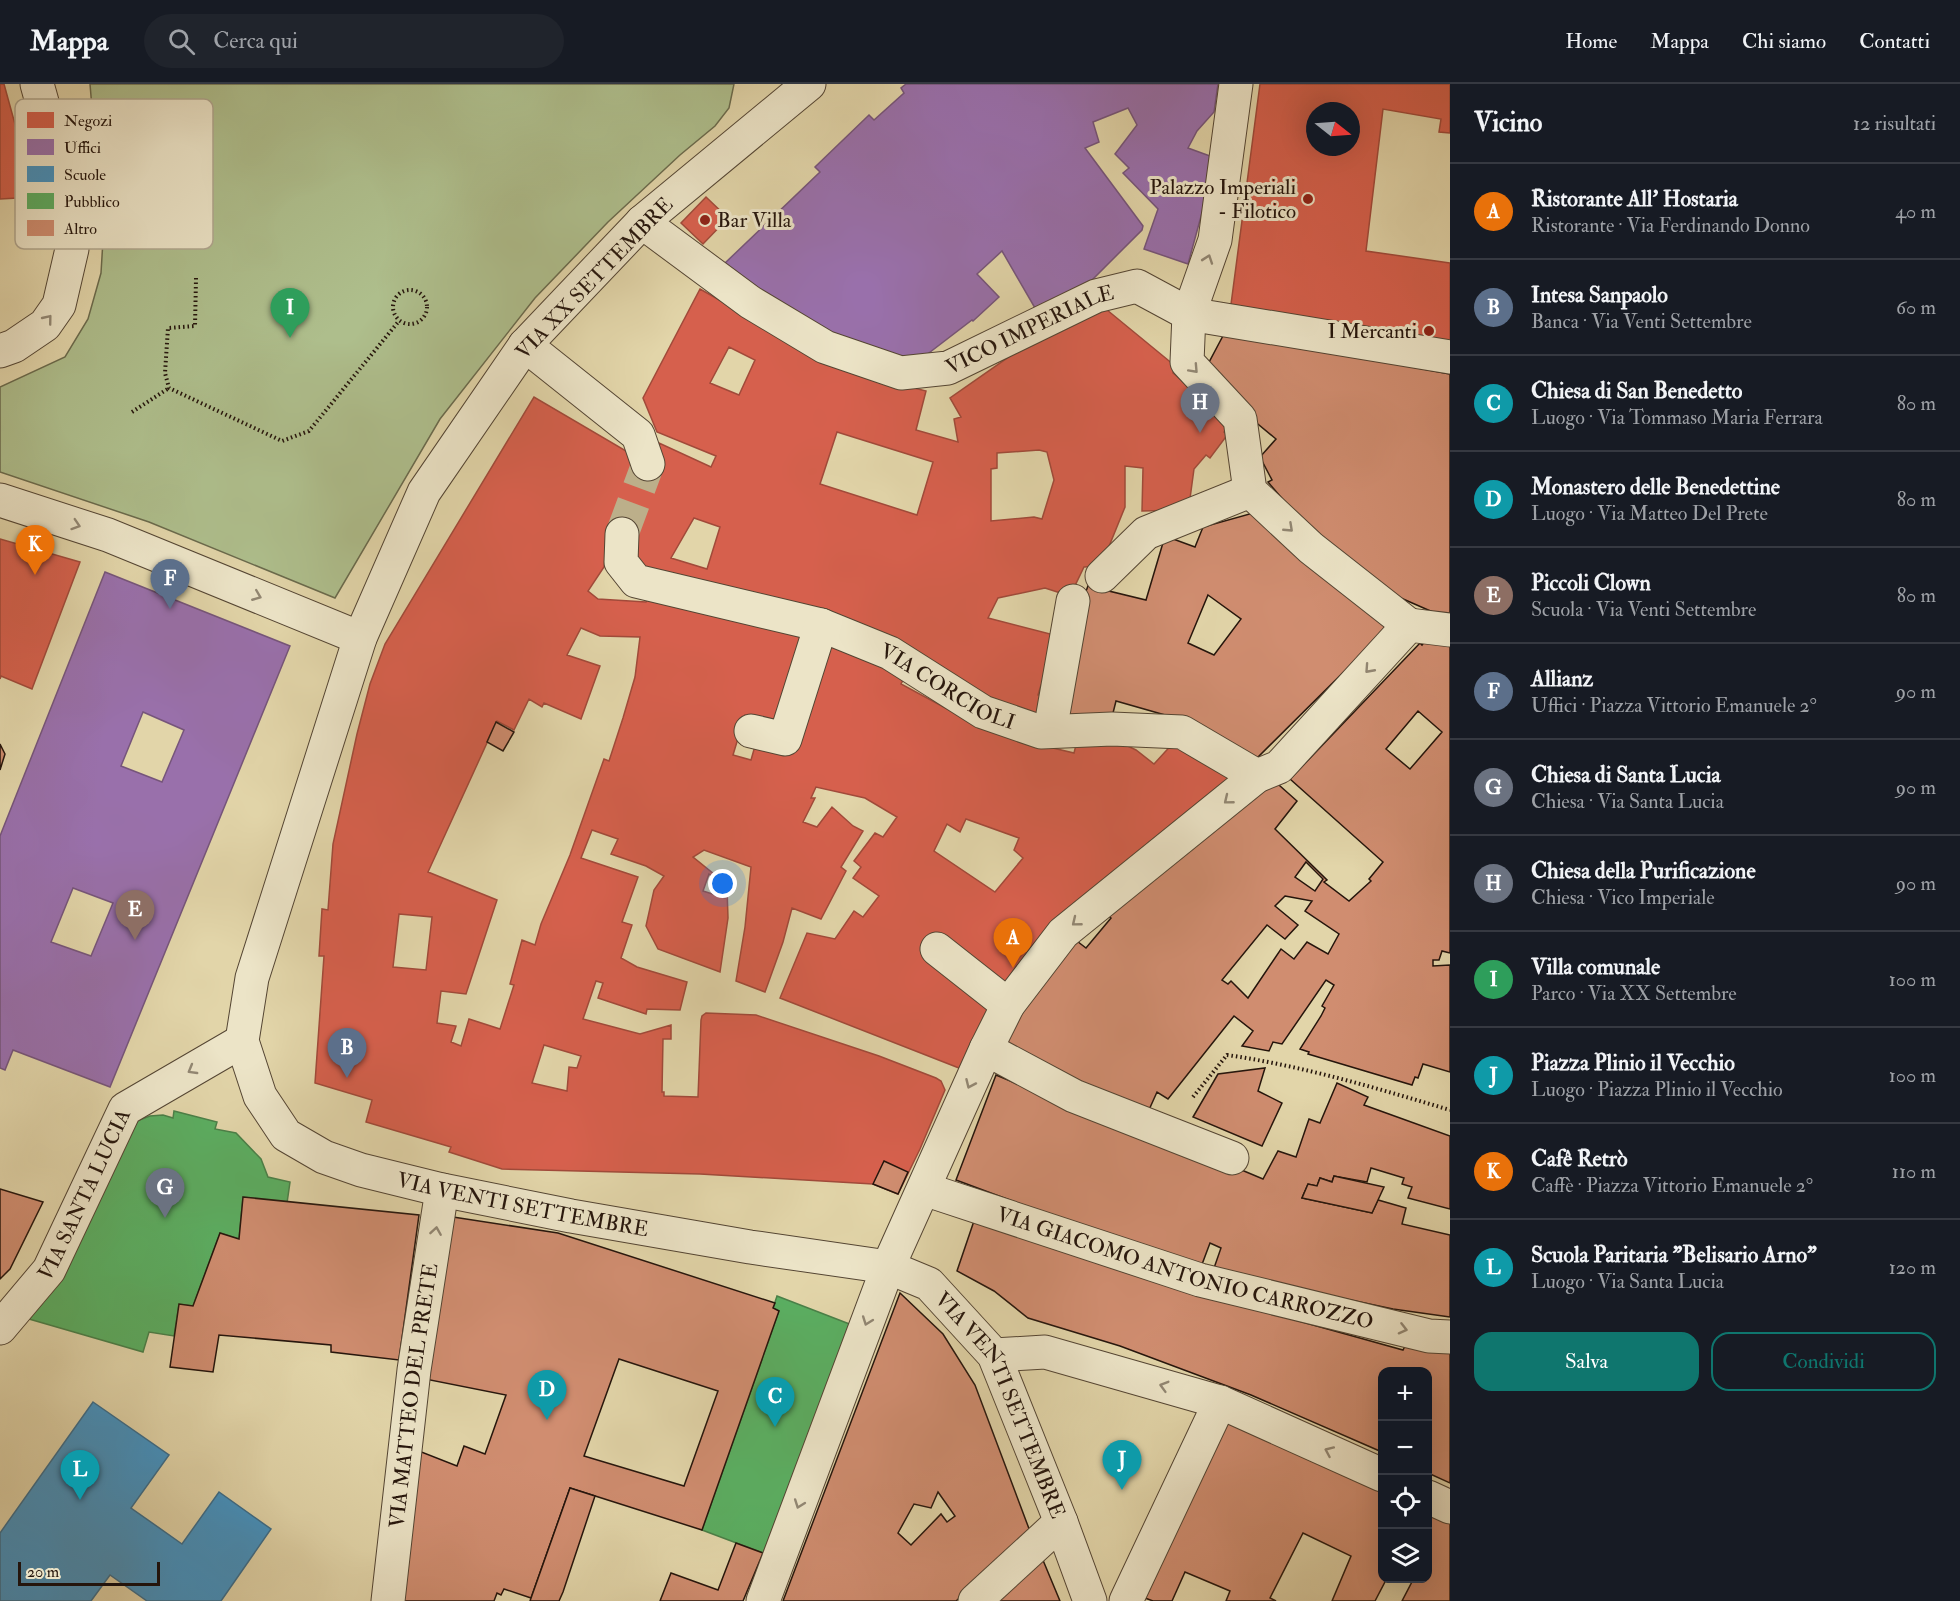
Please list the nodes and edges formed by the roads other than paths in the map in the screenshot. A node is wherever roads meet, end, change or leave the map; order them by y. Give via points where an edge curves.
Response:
1 (38, 84) edge
2 (776, 84) edge
3 (809, 84) edge
4 (1236, 84) edge
5 (42, 99) edge
6 (769, 116) junction
7 (642, 222) junction
8 (72, 249) edge
9 (1189, 314) junction
10 (525, 345) junction
11 (0, 351) edge
12 (1450, 357) edge
13 (648, 464) tunnel mouth
14 (1250, 491) junction
15 (0, 500) edge
16 (622, 534) tunnel mouth
17 (1102, 576) dead end
18 (1073, 601) dead end
19 (821, 625) junction
20 (1408, 626) junction
21 (1450, 630) edge
22 (360, 638) junction
23 (750, 731) dead end
24 (1050, 731) junction
25 (1257, 776) junction
26 (936, 950) dead end
27 (1008, 1005) junction
28 (242, 1041) junction
29 (986, 1049) junction
30 (1232, 1158) dead end
31 (924, 1189) junction
32 (442, 1190) junction
33 (888, 1267) junction
34 (0, 1328) edge
35 (1450, 1337) edge
36 (994, 1355) junction
37 (1220, 1402) junction
38 (1378, 1473) edge
39 (1432, 1499) edge
40 (1450, 1508) edge
41 (1061, 1522) junction
42 (388, 1601) edge
43 (763, 1601) edge
44 (975, 1601) edge
45 (1090, 1601) edge
46 (1126, 1601) edge

5 -> 1 street
2 - 6 street
3 - 6 street, VIA XX SETTEMBRE
9 -> 4 street via 1215,240
6 - 7 street, VIA XX SETTEMBRE
7 - 9 street, VICO IMPERIALE via 750,302 825,347 902,373 948,368 1096,296 1137,286
7 - 10 street, VIA XX SETTEMBRE
11 -> 8 street via 45,325 59,305
9 - 12 street, VICO IMPERIALE
9 -> 14 street via 1187,362 1240,419
10 - 13 street via 638,435
10 - 22 street, VIA XX SETTEMBRE via 424,492
14 - 17 street via 1146,532
14 -> 20 street via 1311,548
15 -> 22 street via 108,535
16 - 19 street, VIA CORCIOLI via 621,562 636,581
18 - 24 street
19 - 23 street via 785,739
19 - 24 street, VIA CORCIOLI via 890,653 983,712 1041,732
20 - 21 street
20 -> 25 street via 1279,767
22 - 28 street, VIA VENTI SETTEMBRE via 252,978
24 - 25 street, VIA CORCIOLI via 1182,732
25 -> 27 street via 1063,933
26 - 27 street
27 - 29 street
28 - 32 street, VIA VENTI SETTEMBRE via 260,1096 286,1135 324,1157 352,1167
28 -> 34 street, VIA SANTA LUCIA via 125,1109 50,1270
29 - 30 street via 1074,1096
29 -> 31 street
31 - 33 street
31 -> 35 street, VIA GIACOMO ANTONIO CARROZZO via 1200,1280 1429,1336
32 - 33 street, VIA VENTI SETTEMBRE via 582,1218
42 -> 32 street, VIA MATTEO DEL PRETE via 414,1370
33 - 36 street, VIA VENTI SETTEMBRE via 929,1284
33 -> 43 street
37 -> 36 street via 1046,1352
36 - 41 street, VIA VENTI SETTEMBRE
38 -> 37 street
37 - 46 street
39 - 40 street
41 - 44 street
41 - 45 street, VIA VENTI SETTEMBRE

